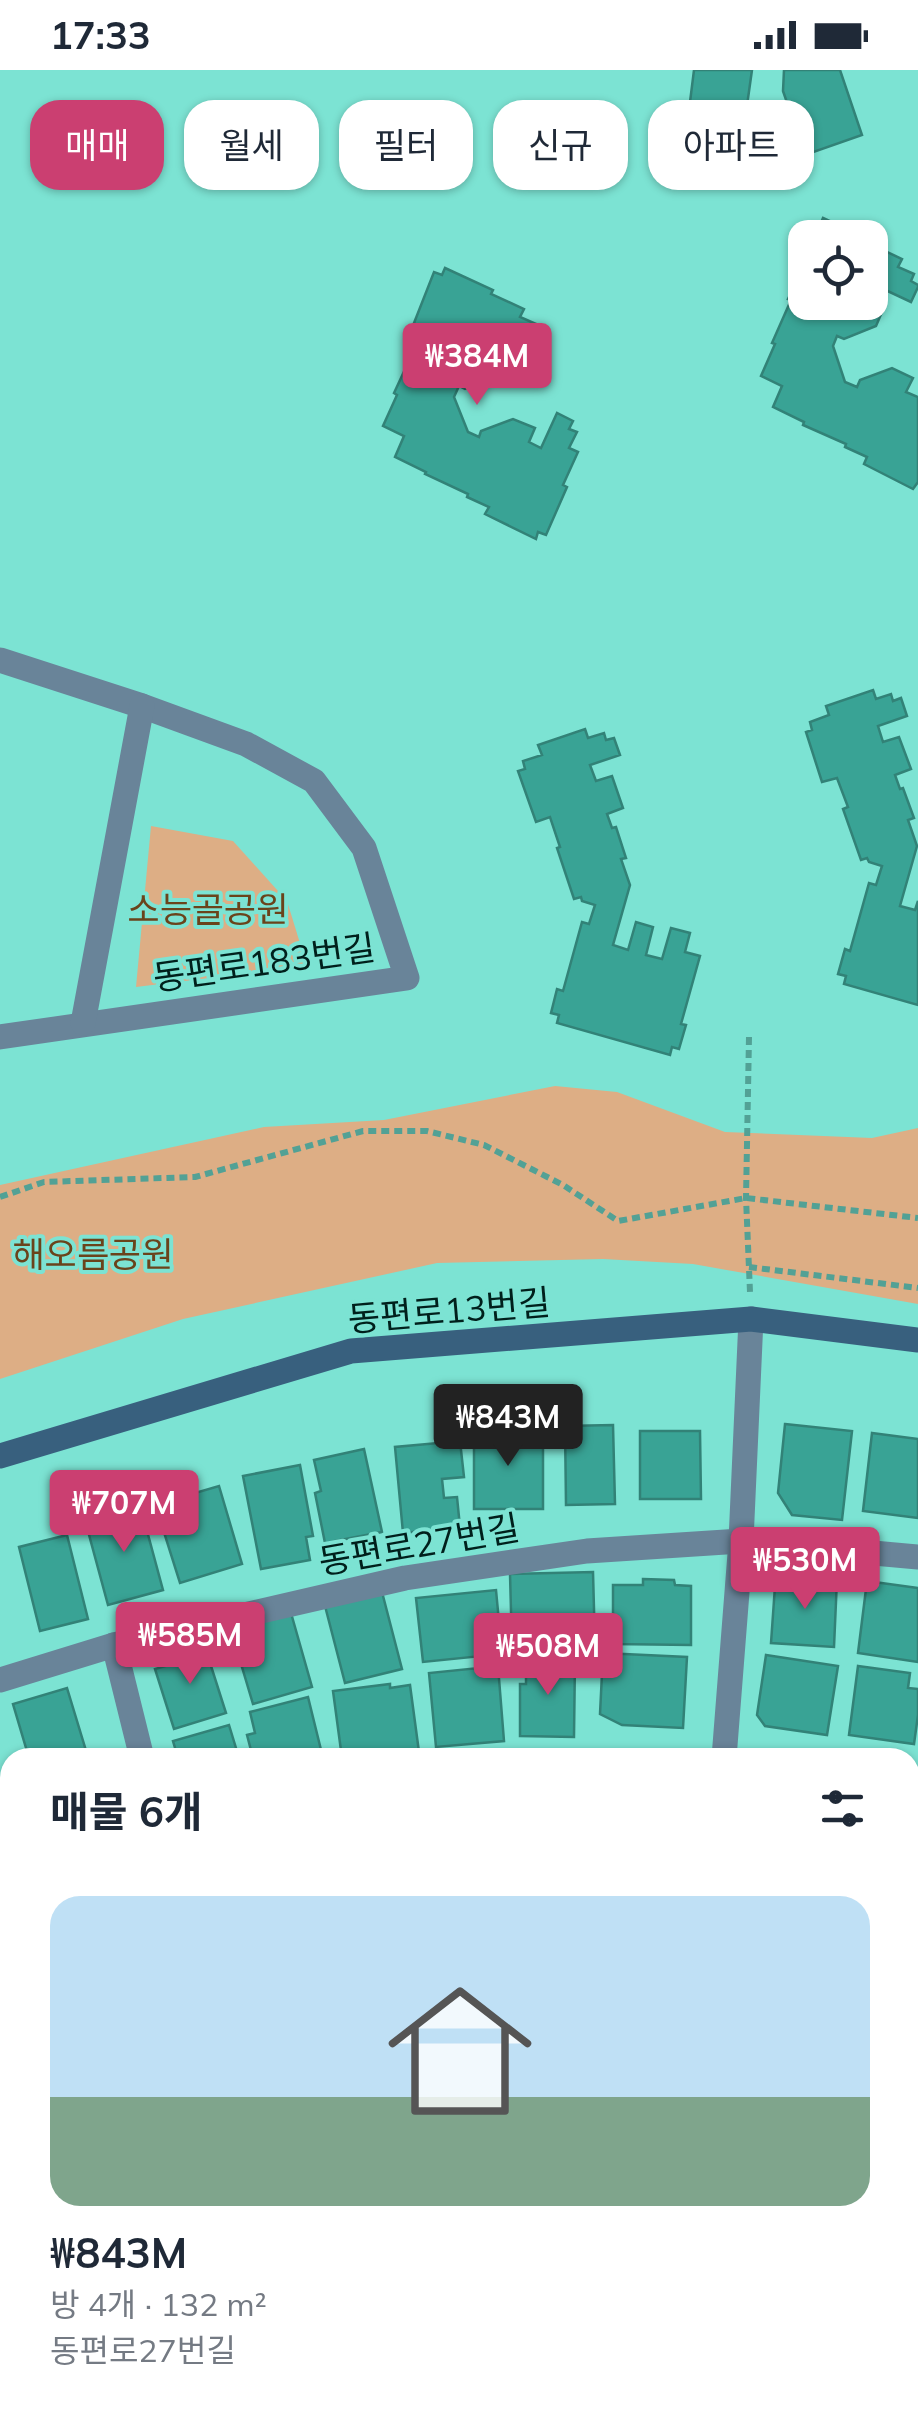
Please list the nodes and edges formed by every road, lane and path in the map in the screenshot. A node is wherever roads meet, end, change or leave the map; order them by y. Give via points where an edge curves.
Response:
1 (0, 660) edge
2 (142, 706) junction
3 (84, 1024) junction
4 (0, 1037) edge
5 (749, 1037) dead end
6 (0, 1197) edge
7 (746, 1198) junction
8 (918, 1218) edge
9 (918, 1288) edge
10 (750, 1319) junction
11 (918, 1340) edge
12 (0, 1456) edge
13 (742, 1541) junction
14 (918, 1557) edge
15 (114, 1645) junction
16 (0, 1680) edge
17 (140, 1748) edge
18 (725, 1748) edge

1 - 2 street, 동편로183번길
2 - 3 street
2 - 3 street, 동편로183번길 via 246,744 314,781 364,848 407,978
3 - 4 street, 동편로183번길
5 - 7 path
6 - 7 path via 44,1182 194,1176 363,1131 411,1131 484,1145 618,1221
7 - 8 path
7 - 9 path via 748,1267
10 - 11 street, 동편로13번길
10 - 12 street, 동편로13번길 via 351,1351
10 - 13 street
13 - 14 street, 동편로27번길
13 - 15 street, 동편로27번길 via 588,1552 405,1578
13 - 18 street
15 - 16 street, 동편로27번길
15 - 17 street

